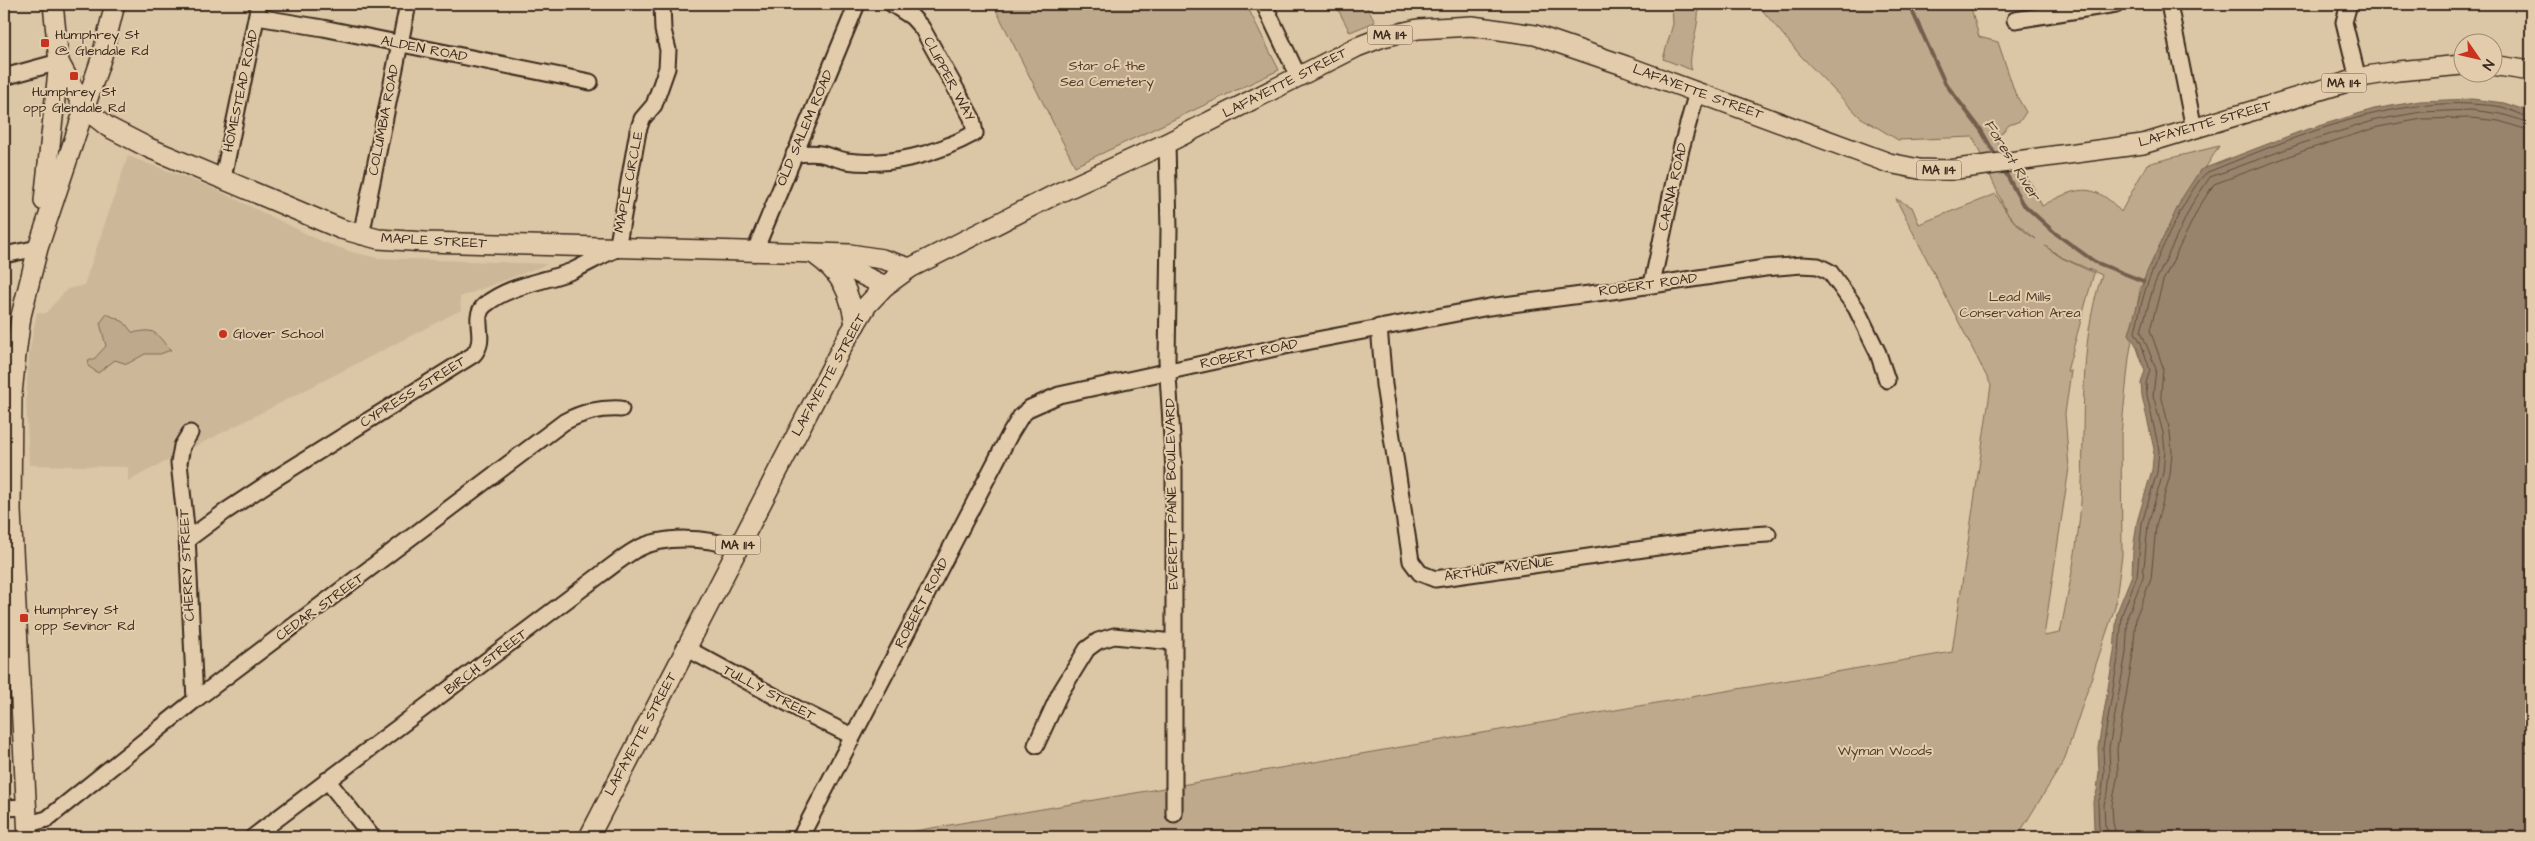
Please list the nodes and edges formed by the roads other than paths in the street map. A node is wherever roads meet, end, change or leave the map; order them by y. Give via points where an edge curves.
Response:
1 (53, 4) edge
2 (115, 4) edge
3 (408, 4) edge
4 (662, 4) edge
5 (857, 4) edge
6 (892, 4) edge
7 (1264, 4) edge
8 (2116, 4) edge
9 (2169, 4) edge
10 (2349, 4) edge
11 (2090, 6) edge
12 (258, 10) edge
13 (2015, 20) dead end
14 (398, 44) junction
15 (59, 62) junction
16 (2452, 66) edge
17 (2502, 67) edge
18 (2531, 71) edge
19 (1298, 76) junction
20 (4, 77) edge
21 (2358, 78) junction
22 (590, 82) dead end
23 (1697, 92) junction
24 (84, 108) junction
25 (2194, 129) junction
26 (1167, 143) junction
27 (794, 154) junction
28 (223, 178) junction
29 (361, 236) junction
30 (38, 248) junction
31 (617, 248) junction
32 (754, 253) junction
33 (814, 254) junction
34 (4, 255) edge
35 (910, 268) junction
36 (1652, 284) junction
37 (885, 286) junction
38 (855, 325) junction
39 (1379, 327) junction
40 (1168, 371) junction
41 (1887, 380) dead end
42 (621, 409) dead end
43 (190, 433) dead end
44 (7, 511) edge
45 (1768, 534) dead end
46 (187, 540) junction
47 (737, 547) junction
48 (1173, 642) junction
49 (686, 648) junction
50 (10, 654) edge
51 (195, 700) junction
52 (852, 736) junction
53 (1036, 744) dead end
54 (327, 780) junction
55 (4, 808) edge
56 (1174, 814) dead end
57 (27, 822) edge
58 (801, 836) edge
59 (254, 837) edge
60 (372, 837) edge
61 (589, 837) edge

1 - 15 main road
2 - 24 main road
3 - 14 street, COLUMBIA ROAD
4 - 31 street, MAPLE CIRCLE via 667,68 654,105 642,119 638,131
5 - 27 street, OLD SALEM ROAD
6 - 27 street, CLIPPER WAY via 922,28 972,118 975,133 950,147 899,159 847,161 818,153
7 - 19 street
8 - 11 street
9 - 25 street
10 - 21 street via 2344,22
11 - 13 street
12 - 14 street, ALDEN ROAD
12 - 28 street, HOMESTEAD ROAD
14 - 22 street, ALDEN ROAD
14 - 29 street, COLUMBIA ROAD
15 - 20 street
15 - 24 main road
15 - 30 main road
16 - 21 main road, LAFAYETTE STREET / MA 114
17 - 18 main road
19 - 23 main road, LAFAYETTE STREET / MA 114 via 1383,37 1418,29 1472,26 1535,35
19 - 26 main road, LAFAYETTE STREET / MA 114
21 - 25 main road, LAFAYETTE STREET / MA 114
23 - 25 main road, LAFAYETTE STREET / MA 114 via 1889,163 1919,169 1978,168 2143,144
23 - 36 street, CARNA ROAD via 1681,148
24 - 28 main road, MAPLE STREET via 108,127
24 - 30 main road
26 - 35 main road, LAFAYETTE STREET / MA 114 via 1054,195
26 - 40 street, EVERETT PAINE BOULEVARD
27 - 32 street, OLD SALEM ROAD
28 - 29 main road, MAPLE STREET
29 - 31 main road, MAPLE STREET via 378,240
30 - 34 street
30 - 44 main road via 21,316 16,355
31 - 32 main road, MAPLE STREET
31 - 46 street, CYPRESS STREET via 573,270 518,287 484,305 480,312 482,341 473,355 226,511
32 - 33 main road, MAPLE STREET
33 - 35 main road, MAPLE STREET via 850,254
33 - 37 main road, MAPLE STREET
33 - 38 main road via 841,279
35 - 37 main road, LAFAYETTE STREET / MA 114
36 - 39 street, ROBERT ROAD via 1489,306
36 - 41 street, ROBERT ROAD via 1765,268 1818,266 1830,272 1856,308
37 - 38 main road, LAFAYETTE STREET / MA 114
38 - 47 main road, LAFAYETTE STREET / MA 114
39 - 40 street, ROBERT ROAD
39 - 45 street, ARTHUR AVENUE via 1398,484 1411,561 1420,573 1435,579 1734,536
40 - 48 street, EVERETT PAINE BOULEVARD via 1174,470
40 - 52 street, ROBERT ROAD via 1059,395 1020,416
42 - 51 street, CEDAR STREET via 603,408 564,422
43 - 46 street, CHERRY STREET via 182,446 178,463
44 - 50 main road
46 - 51 street, CHERRY STREET
47 - 49 main road, LAFAYETTE STREET / MA 114
47 - 54 street, BIRCH STREET via 682,540 635,550
48 - 53 street via 1114,636 1098,641 1087,650 1060,693
48 - 56 street, EVERETT PAINE BOULEVARD
49 - 52 street, TULLY STREET
49 - 61 main road, LAFAYETTE STREET / MA 114
50 - 57 main road
51 - 57 street, CEDAR STREET via 47,819
52 - 58 street, ROBERT ROAD
54 - 59 street, BIRCH STREET
54 - 60 street
55 - 57 street, CEDAR STREET

